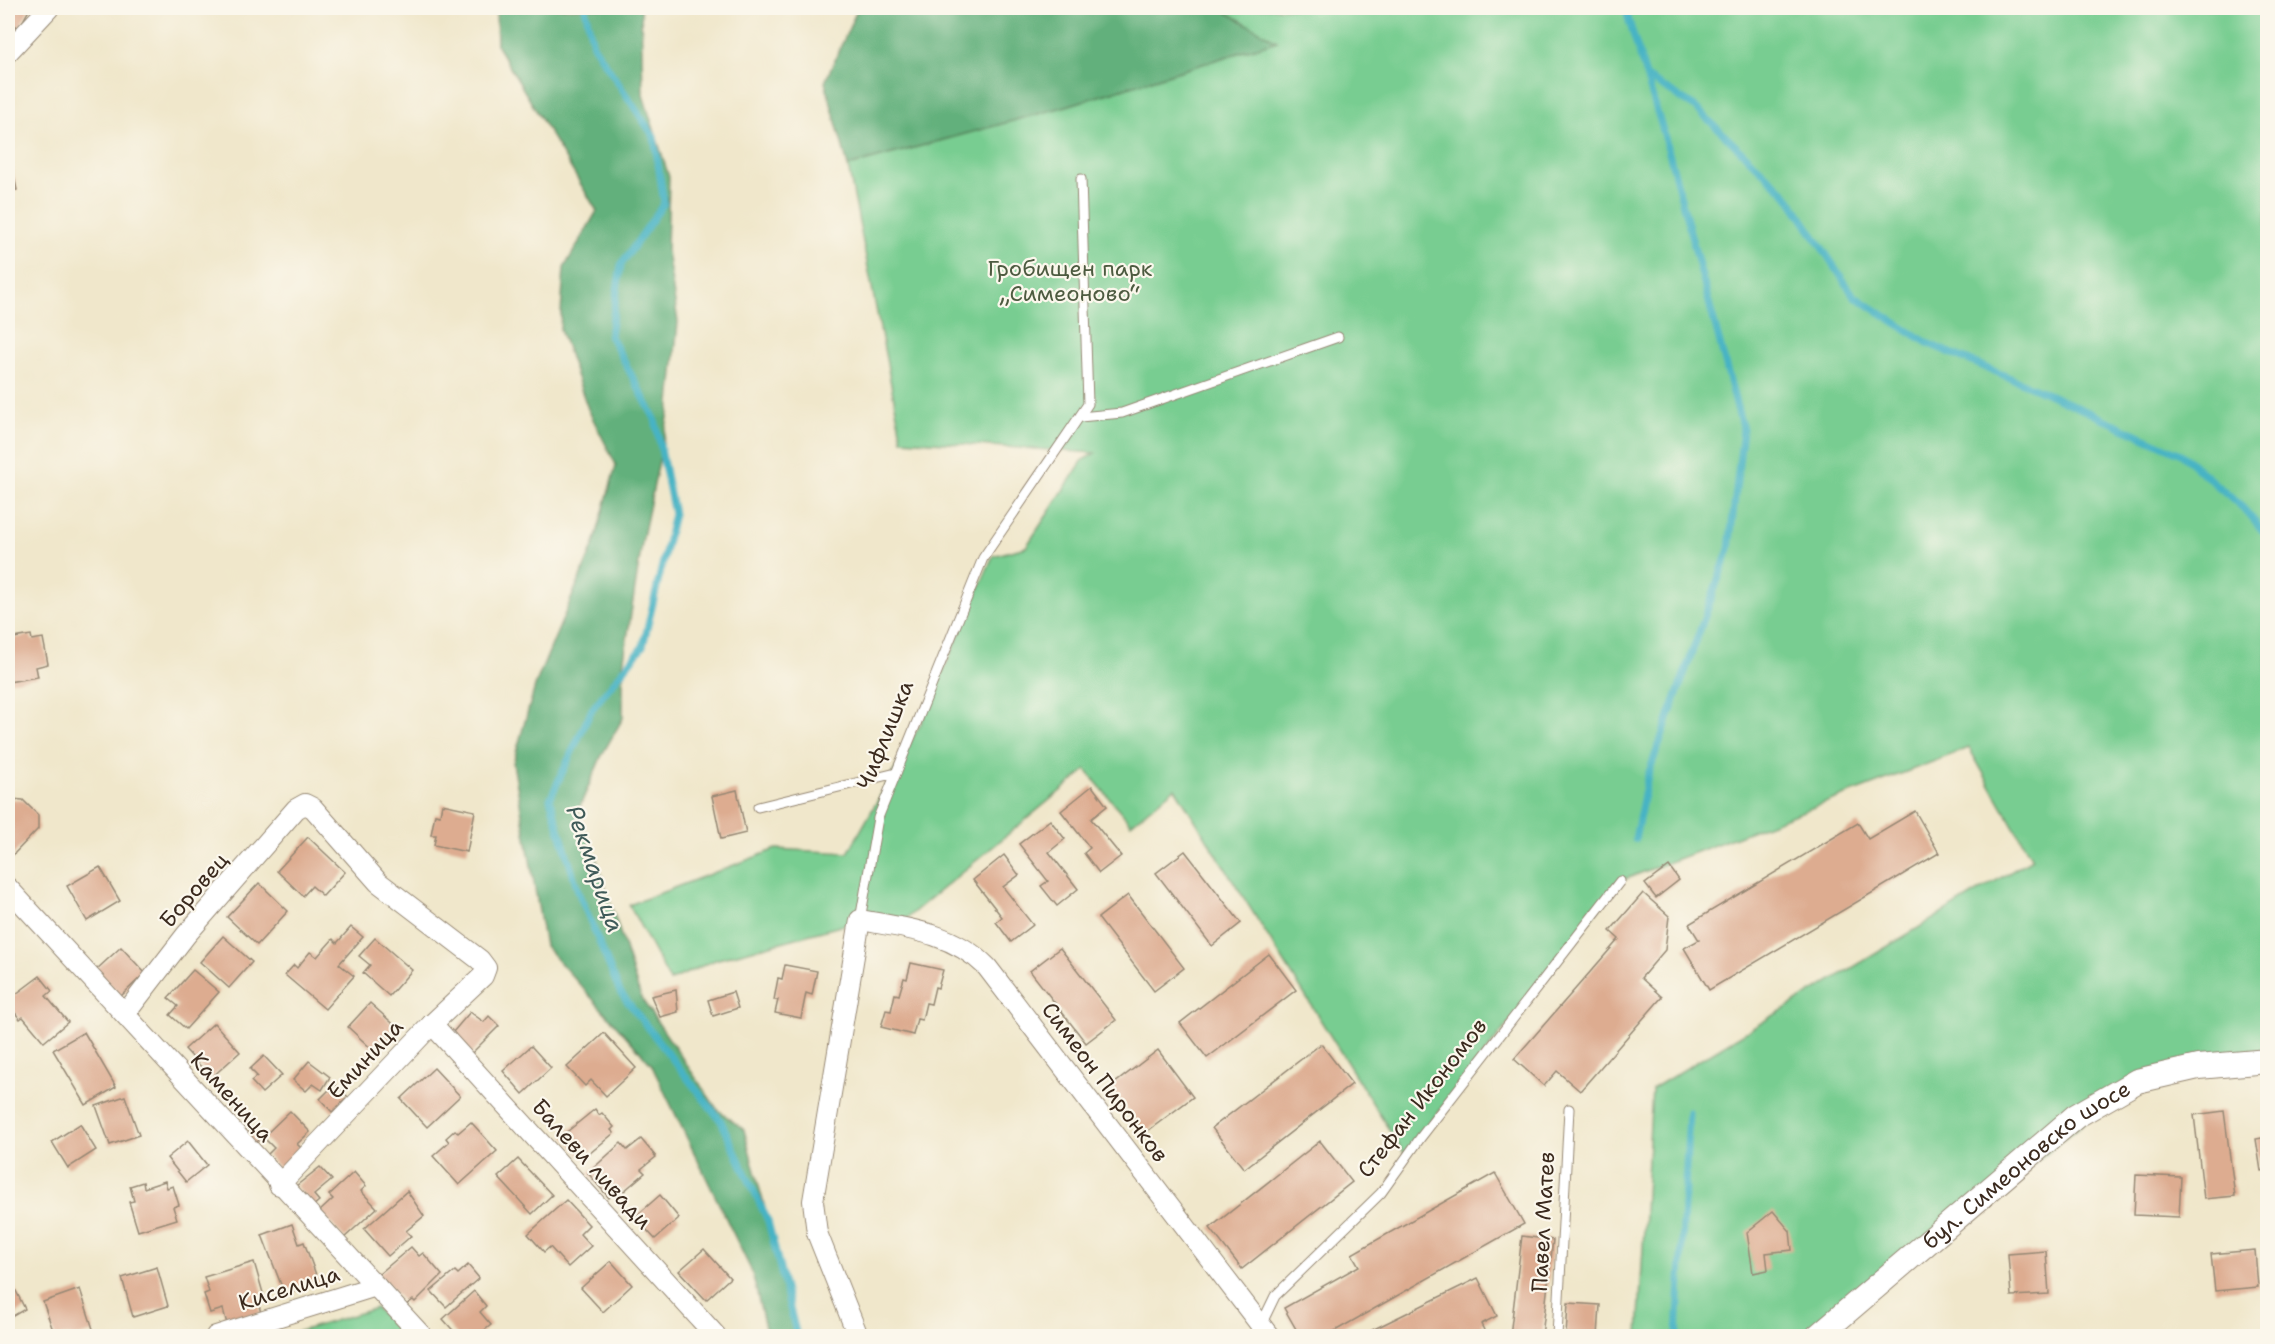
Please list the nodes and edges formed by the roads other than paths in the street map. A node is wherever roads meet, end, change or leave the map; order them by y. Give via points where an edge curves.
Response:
1 (49, 8) edge
2 (8, 52) edge
3 (1081, 179) dead end
4 (1338, 337) dead end
5 (1080, 417) junction
6 (896, 773) junction
7 (305, 804) joint
8 (758, 807) dead end
9 (1620, 881) dead end
10 (8, 888) edge
11 (860, 921) junction
12 (125, 1014) junction
13 (432, 1024) junction
14 (2268, 1061) edge
15 (1569, 1108) dead end
16 (279, 1185) junction
17 (376, 1286) junction
18 (1261, 1333) edge
19 (216, 1336) edge
20 (422, 1336) edge
21 (717, 1336) edge
22 (858, 1336) edge
23 (1557, 1336) edge
24 (1818, 1336) edge

1 - 2 street
3 - 5 lane, Чифлишка via 1088,404
4 - 5 lane via 1122,413
5 - 6 lane, Чифлишка via 983,558
6 - 8 lane
6 - 11 lane, Чифлишка via 878,818
7 - 12 street, Боровец via 186,935
7 - 13 street, Еминица via 313,808 378,882 486,968
9 - 18 lane, Стефан Икономов via 1381,1193 1275,1296
10 - 12 street, Каменица
11 - 18 street, Симеон Пиронков via 940,935 971,951 994,976
11 - 22 street, Чифлишка via 813,1201 817,1233
12 - 16 street, Каменица
13 - 16 street, Еминица
13 - 21 street, Балеви ливади
14 - 24 street, бул. Симеоновско шосе via 2198,1067 2137,1081 2076,1116
15 - 23 lane, Павел Матев
16 - 17 street, Каменица
17 - 19 street, Киселица
17 - 20 street, Каменица

